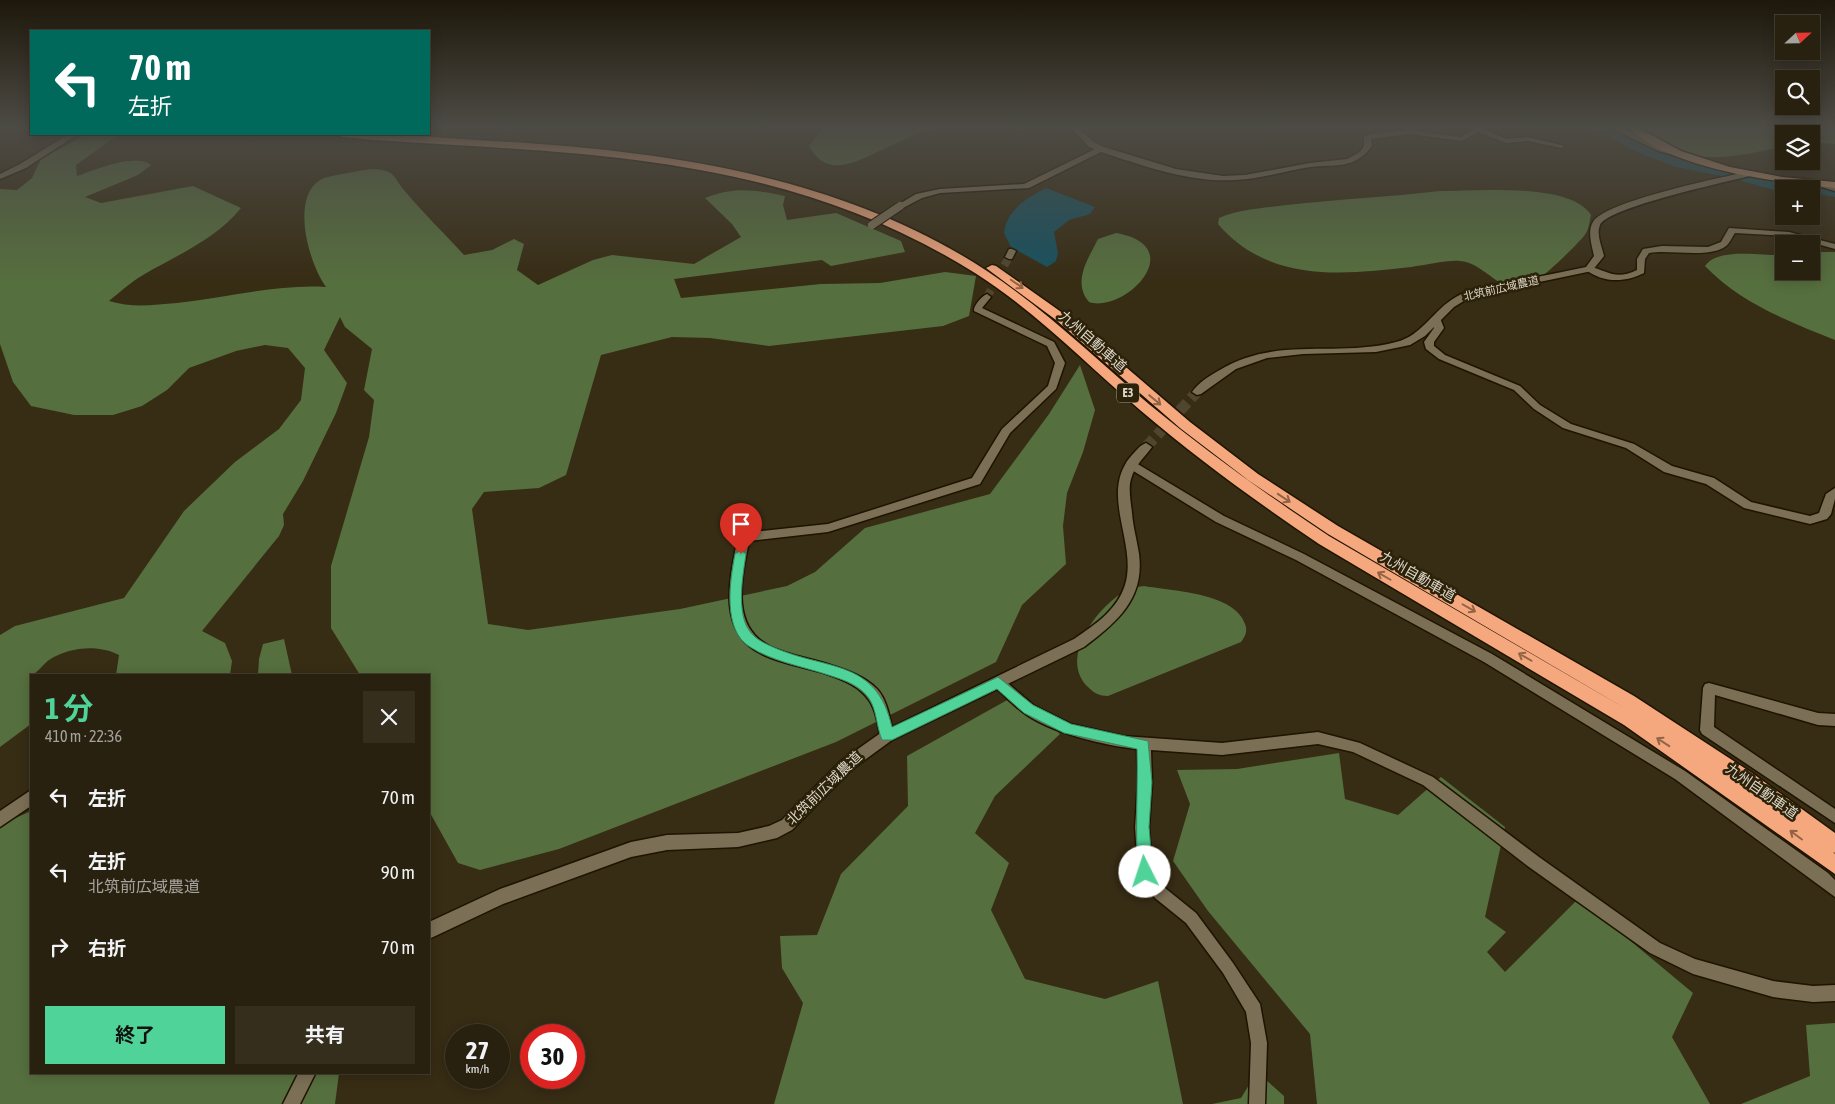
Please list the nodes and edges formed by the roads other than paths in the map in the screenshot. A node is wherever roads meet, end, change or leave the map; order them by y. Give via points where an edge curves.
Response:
1 (757, 179) edge
2 (780, 179) edge
3 (1041, 179) edge
4 (1730, 179) edge
5 (1781, 179) edge
6 (1822, 184) junction
7 (1835, 185) edge
8 (1835, 190) edge
9 (872, 225) dead end
10 (1835, 247) edge
11 (1589, 268) junction
12 (987, 296) tunnel mouth
13 (1436, 318) junction
14 (1197, 392) tunnel mouth
15 (1146, 448) tunnel mouth
16 (1131, 464) junction
17 (1835, 492) edge
18 (998, 682) junction
19 (1835, 720) edge
20 (887, 736) junction
21 (1144, 745) junction
22 (30, 798) edge
23 (1832, 813) edge
24 (0, 820) edge
25 (1835, 844) edge
26 (1835, 865) edge
27 (1835, 890) edge
28 (430, 931) edge
29 (1835, 993) edge
30 (307, 1074) edge
31 (292, 1104) edge
32 (1257, 1104) edge

26 -> 1 highway, 九州自動車道 / E3 via 1630,720 1324,540 1270,504 1174,432 1029,307 979,271 911,233 859,210
2 -> 25 highway, 九州自動車道 / E3 via 836,194 898,218 983,263 1035,298 1178,419 1261,483 1333,530 1628,701 1746,779
3 - 9 street, bridge via 1026,186 940,191 919,196
4 - 11 street via 1624,207 1599,219 1594,228 1599,256
5 - 6 main road
6 - 7 main road
6 - 8 street
10 - 11 street via 1789,234 1732,230 1724,244 1709,250 1662,248 1646,251 1641,260 1641,271 1633,276 1612,279
11 - 13 street, 北筑前広域農道 via 1469,294 1456,299
12 - 20 street via 977,308 1051,344 1060,363 1053,387 1006,431 976,481 828,528 744,537 736,611 741,628 752,643 852,677 872,693 882,713
13 - 14 street, 北筑前広域農道 via 1415,338 1401,344 1365,350 1277,351 1255,357 1232,365
13 - 17 street via 1439,328 1429,347 1442,357 1518,388 1537,407 1567,426 1630,446 1668,470 1710,481 1748,505 1810,520 1823,516
15 - 16 street, 北筑前広域農道
16 - 18 street, 北筑前広域農道 via 1124,481 1134,572 1121,608 1079,643
16 - 27 street via 1220,519 1300,557 1488,658 1680,775
18 - 20 street, 北筑前広域農道
18 - 21 street via 1028,709 1069,729
19 - 23 street via 1709,688 1707,730
20 - 28 street, 北筑前広域農道 via 846,764 777,832 746,839 671,842 633,849 481,904
21 - 29 street via 1222,749 1318,738 1355,747 1428,781 1655,948 1693,966 1773,989
21 - 32 street via 1142,827 1145,872 1160,893 1191,918 1254,1010 1259,1043
22 - 24 street
30 - 31 street

